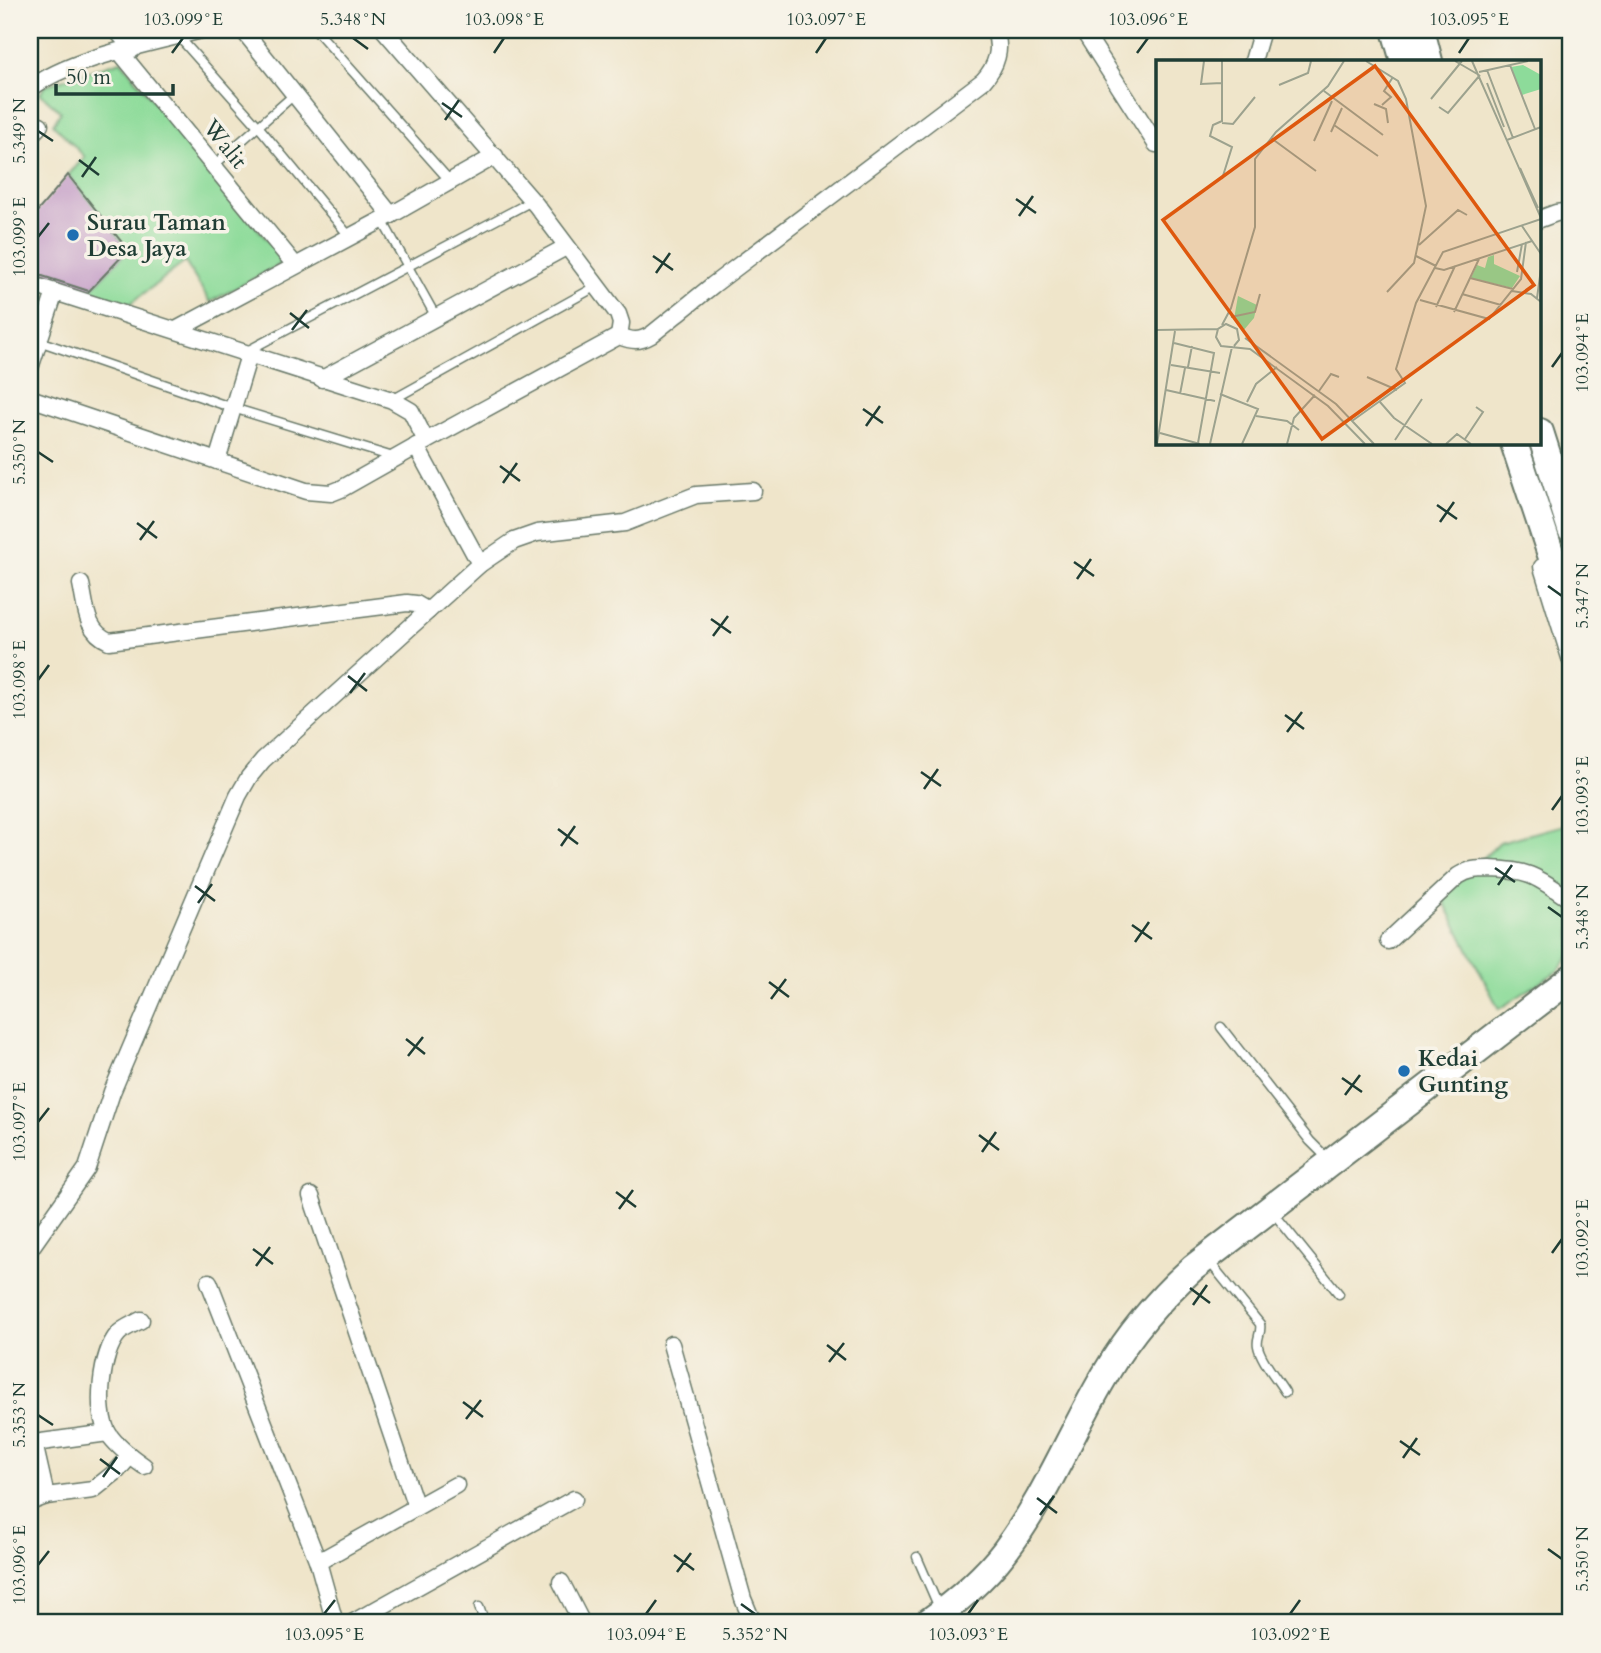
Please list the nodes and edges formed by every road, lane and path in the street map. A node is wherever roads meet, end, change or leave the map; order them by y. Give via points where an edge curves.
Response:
1 (116, 30) edge
2 (201, 30) edge
3 (243, 30) edge
4 (316, 30) edge
5 (384, 30) edge
6 (994, 30) edge
7 (1083, 30) edge
8 (1262, 30) edge
9 (1384, 30) edge
10 (1395, 30) edge
11 (1420, 30) edge
12 (179, 36) junction
13 (126, 50) junction
14 (1253, 60) edge
15 (1391, 60) edge
16 (1404, 60) edge
17 (1429, 60) edge
18 (30, 89) edge
19 (295, 94) junction
20 (258, 126) junction
21 (1156, 144) dead end
22 (495, 156) junction
23 (214, 166) junction
24 (450, 181) junction
25 (532, 201) junction
26 (1571, 211) edge
27 (387, 217) junction
28 (1542, 218) edge
29 (349, 237) junction
30 (566, 247) junction
31 (295, 265) junction
32 (408, 265) junction
33 (30, 284) edge
34 (597, 286) junction
35 (54, 292) junction
36 (436, 317) junction
37 (176, 331) junction
38 (619, 336) junction
39 (34, 339) edge
40 (246, 354) junction
41 (30, 369) edge
42 (322, 379) junction
43 (30, 398) edge
44 (392, 400) junction
45 (233, 408) junction
46 (1542, 438) edge
47 (421, 444) junction
48 (1502, 444) edge
49 (1514, 444) edge
50 (396, 458) junction
51 (217, 461) junction
52 (753, 491) dead end
53 (1570, 521) edge
54 (480, 564) junction
55 (81, 584) dead end
56 (428, 611) junction
57 (1571, 615) edge
58 (1571, 662) edge
59 (1571, 900) edge
60 (1388, 941) dead end
61 (1571, 978) edge
62 (1221, 1027) dead end
63 (1332, 1162) junction
64 (311, 1196) dead end
65 (1270, 1209) junction
66 (30, 1249) edge
67 (1206, 1258) junction
68 (209, 1282) dead end
69 (1339, 1294) dead end
70 (141, 1320) dead end
71 (671, 1344) dead end
72 (1285, 1392) dead end
73 (108, 1433) junction
74 (32, 1442) edge
75 (130, 1456) junction
76 (144, 1466) dead end
77 (456, 1485) dead end
78 (46, 1496) junction
79 (574, 1499) dead end
80 (30, 1502) edge
81 (416, 1507) junction
82 (917, 1558) dead end
83 (318, 1562) junction
84 (561, 1582) dead end
85 (480, 1608) dead end
86 (934, 1618) edge
87 (335, 1623) edge
88 (352, 1623) edge
89 (485, 1623) edge
90 (582, 1623) edge
91 (753, 1623) edge

1 - 13 street, Walit
2 - 12 street
3 - 19 street
4 - 24 lane
5 - 22 street
6 - 38 street via 997,58 983,81 651,335 632,341
7 - 21 street
8 - 14 street
9 - 15 street
10 - 16 main road
11 - 17 main road
12 - 13 street
12 - 20 lane
13 - 18 street via 51,74
13 - 23 street, Walit
19 - 20 lane
19 - 27 street
20 - 23 lane
20 - 29 lane
22 - 24 street
22 - 25 street
23 - 31 street, Walit
24 - 27 street
25 - 30 street
25 - 32 lane
26 - 28 street
27 - 29 street
27 - 32 lane
29 - 31 street
30 - 34 street
30 - 36 street
31 - 37 street
32 - 36 lane
32 - 40 lane
33 - 35 street
34 - 38 street via 618,314
34 - 44 lane
35 - 37 street
35 - 39 street
36 - 42 street
37 - 40 street
38 - 47 street
39 - 41 street
39 - 45 lane
40 - 42 street
40 - 45 street
42 - 44 street
43 - 51 street
44 - 47 street via 411,411
45 - 50 lane
45 - 51 street
46 - 53 main road
47 - 50 street
47 - 54 street
48 - 58 street
49 - 57 main road
50 - 51 street via 341,489 320,493
52 - 54 street via 696,495 625,523 537,533 514,541
54 - 56 street
55 - 56 street via 90,626 109,641 407,603
56 - 66 street via 249,777 112,1092 87,1168
59 - 60 street via 1520,870 1466,870
61 - 63 main road
62 - 63 lane via 1310,1141
63 - 65 main road
64 - 81 street
65 - 67 main road
65 - 69 lane
67 - 72 lane via 1260,1324 1258,1349
67 - 86 main road via 1154,1305 1108,1369 1006,1550 969,1591
68 - 83 street
70 - 73 street via 118,1333 103,1370 102,1406
71 - 91 street
73 - 74 street
73 - 75 street
74 - 78 street
75 - 76 street
75 - 78 street via 93,1490
77 - 81 street
78 - 80 street
79 - 88 street
81 - 83 street
82 - 86 lane
83 - 87 street
84 - 90 street
85 - 89 lane

